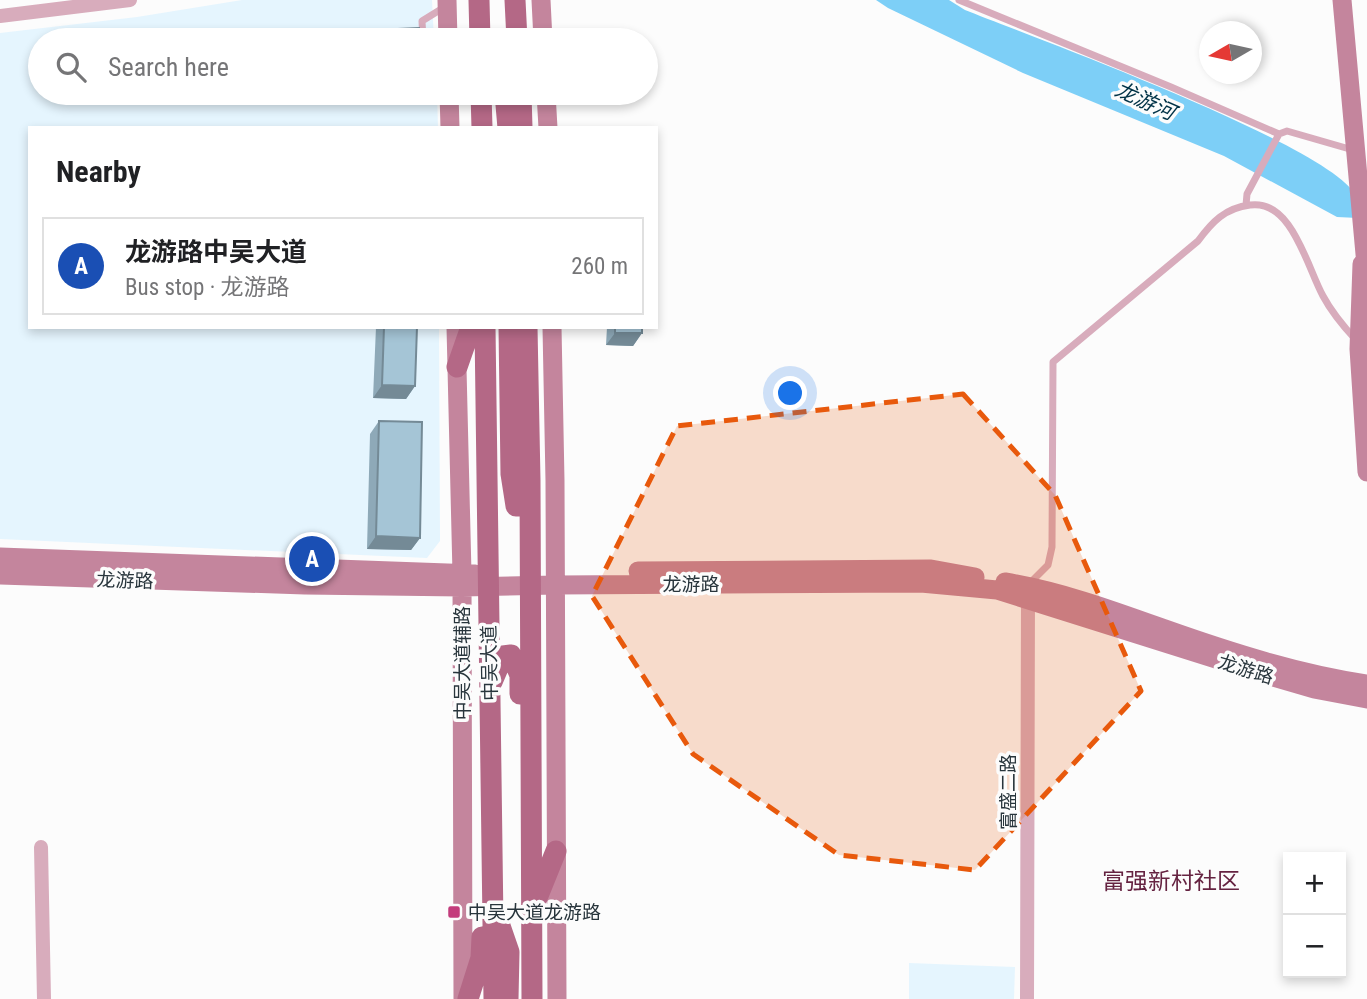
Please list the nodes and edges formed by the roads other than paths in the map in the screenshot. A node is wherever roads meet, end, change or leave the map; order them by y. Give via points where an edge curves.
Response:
1 (131, 0) edge
2 (479, 0) edge
3 (501, 0) edge
4 (514, 0) edge
5 (541, 0) edge
6 (959, 0) edge
7 (1342, 0) edge
8 (447, 3) edge
9 (0, 16) edge
10 (422, 28) edge
11 (448, 28) edge
12 (480, 28) edge
13 (502, 28) edge
14 (516, 28) edge
15 (542, 28) edge
16 (449, 105) edge
17 (481, 105) edge
18 (506, 105) edge
19 (521, 105) edge
20 (547, 105) edge
21 (450, 126) edge
22 (482, 126) edge
23 (508, 126) edge
24 (522, 126) edge
25 (548, 126) edge
26 (1279, 134) junction
27 (1355, 150) junction
28 (1246, 205) junction
29 (1363, 242) junction
30 (1367, 276) edge
31 (456, 329) edge
32 (470, 329) edge
33 (485, 329) edge
34 (509, 329) edge
35 (527, 329) edge
36 (552, 329) edge
37 (1359, 343) junction
38 (457, 368) junction
39 (1367, 472) edge
40 (530, 481) junction
41 (0, 557) edge
42 (0, 575) edge
43 (556, 578) junction
44 (531, 579) junction
45 (488, 580) junction
46 (462, 581) junction
47 (1028, 593) junction
48 (1367, 684) edge
49 (490, 688) junction
50 (1367, 699) edge
51 (41, 847) dead end
52 (556, 851) junction
53 (492, 866) junction
54 (493, 905) junction
55 (531, 911) junction
56 (531, 936) junction
57 (44, 999) edge
58 (463, 999) edge
59 (468, 999) edge
60 (494, 999) edge
61 (508, 999) edge
62 (531, 999) edge
63 (556, 999) edge
64 (1027, 999) edge

1 - 9 street
2 - 12 main road
3 - 13 main road
4 - 14 main road
5 - 15 main road
6 - 26 lane
7 - 27 main road
8 - 10 lane via 422,21
8 - 11 main road
16 - 21 main road
17 - 22 main road
18 - 23 main road
19 - 24 main road
20 - 25 main road
26 - 27 lane via 1287,131
26 - 28 lane via 1247,194
27 - 29 main road
28 - 37 lane via 1260,203 1281,214 1324,298
28 - 47 lane via 1214,220 1198,241 1053,362 1052,548 1048,565
29 - 30 main road
29 - 37 main road
31 - 38 main road, 中吴大道辅路
32 - 38 main road
33 - 45 main road, 中吴大道
34 - 40 main road via 511,474 516,506 524,506
35 - 40 main road
36 - 43 main road
37 - 39 main road
38 - 46 main road, 中吴大道辅路
40 - 44 main road
41 - 46 main road, 龙游路
42 - 46 main road, 龙游路 via 305,586
43 - 44 main road, 龙游路
43 - 47 main road, 龙游路 via 921,583
43 - 52 main road
44 - 45 main road, 龙游路
44 - 55 main road
45 - 46 main road, 龙游路
45 - 49 main road, 中吴大道
46 - 58 main road, 中吴大道辅路
47 - 48 main road, 龙游路 via 1101,606 1289,667
47 - 50 main road, 龙游路 via 1273,677
47 - 64 street, 富盛二路
49 - 53 main road, 中吴大道
49 - 56 main road via 503,656 511,655 520,675 519,854
51 - 57 street
52 - 55 main road
52 - 63 main road
53 - 54 main road, 中吴大道
53 - 59 main road via 482,919 481,958
54 - 60 main road, 中吴大道
54 - 61 main road via 509,952
55 - 56 main road
56 - 62 main road

